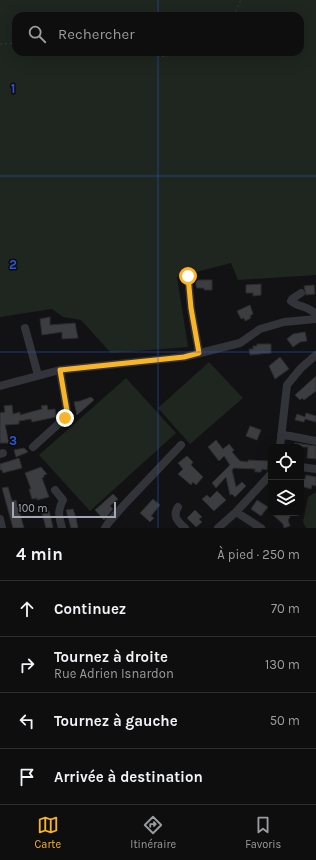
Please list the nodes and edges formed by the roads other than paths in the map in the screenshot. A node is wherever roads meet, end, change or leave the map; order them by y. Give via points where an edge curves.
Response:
1 (188, 276) dead end
2 (301, 294) dead end
3 (316, 314) edge
4 (316, 319) edge
5 (25, 328) dead end
6 (199, 353) junction
7 (315, 359) edge
8 (60, 370) junction
9 (38, 375) junction
10 (0, 386) edge
11 (281, 435) junction
12 (316, 441) edge
13 (280, 444) edge
14 (181, 445) dead end
15 (33, 447) dead end
16 (304, 466) edge
17 (316, 468) edge
18 (268, 477) edge
19 (56, 490) dead end
20 (178, 507) dead end
21 (236, 512) junction
22 (0, 519) edge
23 (107, 525) edge
24 (2, 528) edge
25 (62, 528) edge
26 (185, 528) edge
27 (218, 528) edge
28 (261, 528) edge

1 - 6 street
2 - 3 street via 291,301
4 - 6 street via 284,322 260,329 240,343
5 - 9 street
6 - 8 street via 184,357
7 - 11 street via 301,368 286,385
8 - 9 street
8 - 15 street via 67,411 65,418
9 - 10 street
11 - 12 street
11 - 13 street
14 - 23 street
16 - 17 street
18 - 21 street
19 - 25 street via 63,500 58,514
20 - 26 street via 175,516
21 - 27 street
21 - 28 street
22 - 24 street

